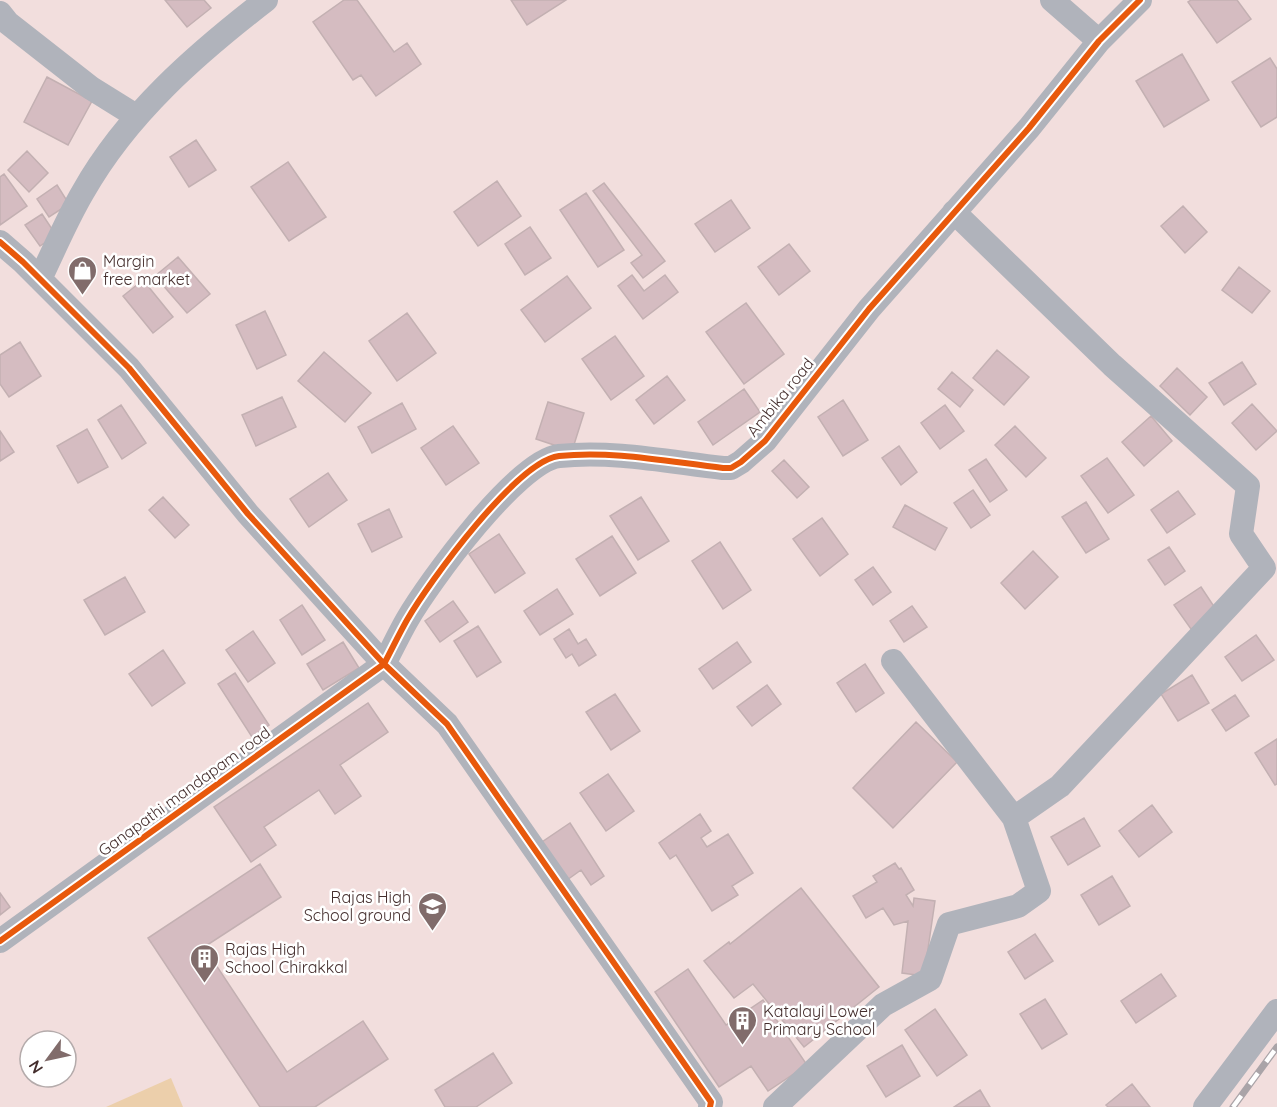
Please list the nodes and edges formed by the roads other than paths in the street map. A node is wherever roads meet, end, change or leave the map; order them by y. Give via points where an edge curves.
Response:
1 (266, 0) edge
2 (1052, 0) edge
3 (1140, 0) edge
4 (0, 13) edge
5 (1099, 41) junction
6 (136, 116) junction
7 (954, 212) junction
8 (0, 242) edge
9 (40, 279) junction
10 (1270, 577) edge
11 (892, 661) dead end
12 (384, 664) junction
13 (1014, 818) junction
14 (0, 940) edge
15 (1277, 1011) edge
16 (710, 1107) edge
17 (774, 1107) edge
18 (1204, 1107) edge

1 - 6 street via 216,38
2 - 5 street
3 - 5 street, Ambika road
4 - 6 street via 91,88
5 - 7 street, Ambika road
6 - 9 street via 83,191
7 - 10 street via 1112,364 1248,486 1241,534
7 - 12 street, Ambika road via 869,309 765,441 741,462 723,468 600,455 559,456 535,465 494,506 444,566 408,618
8 - 9 street
9 - 12 street via 129,368 248,514
10 - 13 street via 1060,786
11 - 13 street
12 - 14 street, Ganapathi mandapam road
12 - 16 street via 447,724 711,1102
13 - 17 street via 1039,891 1018,906 949,924 930,979 883,1005
15 - 18 street

